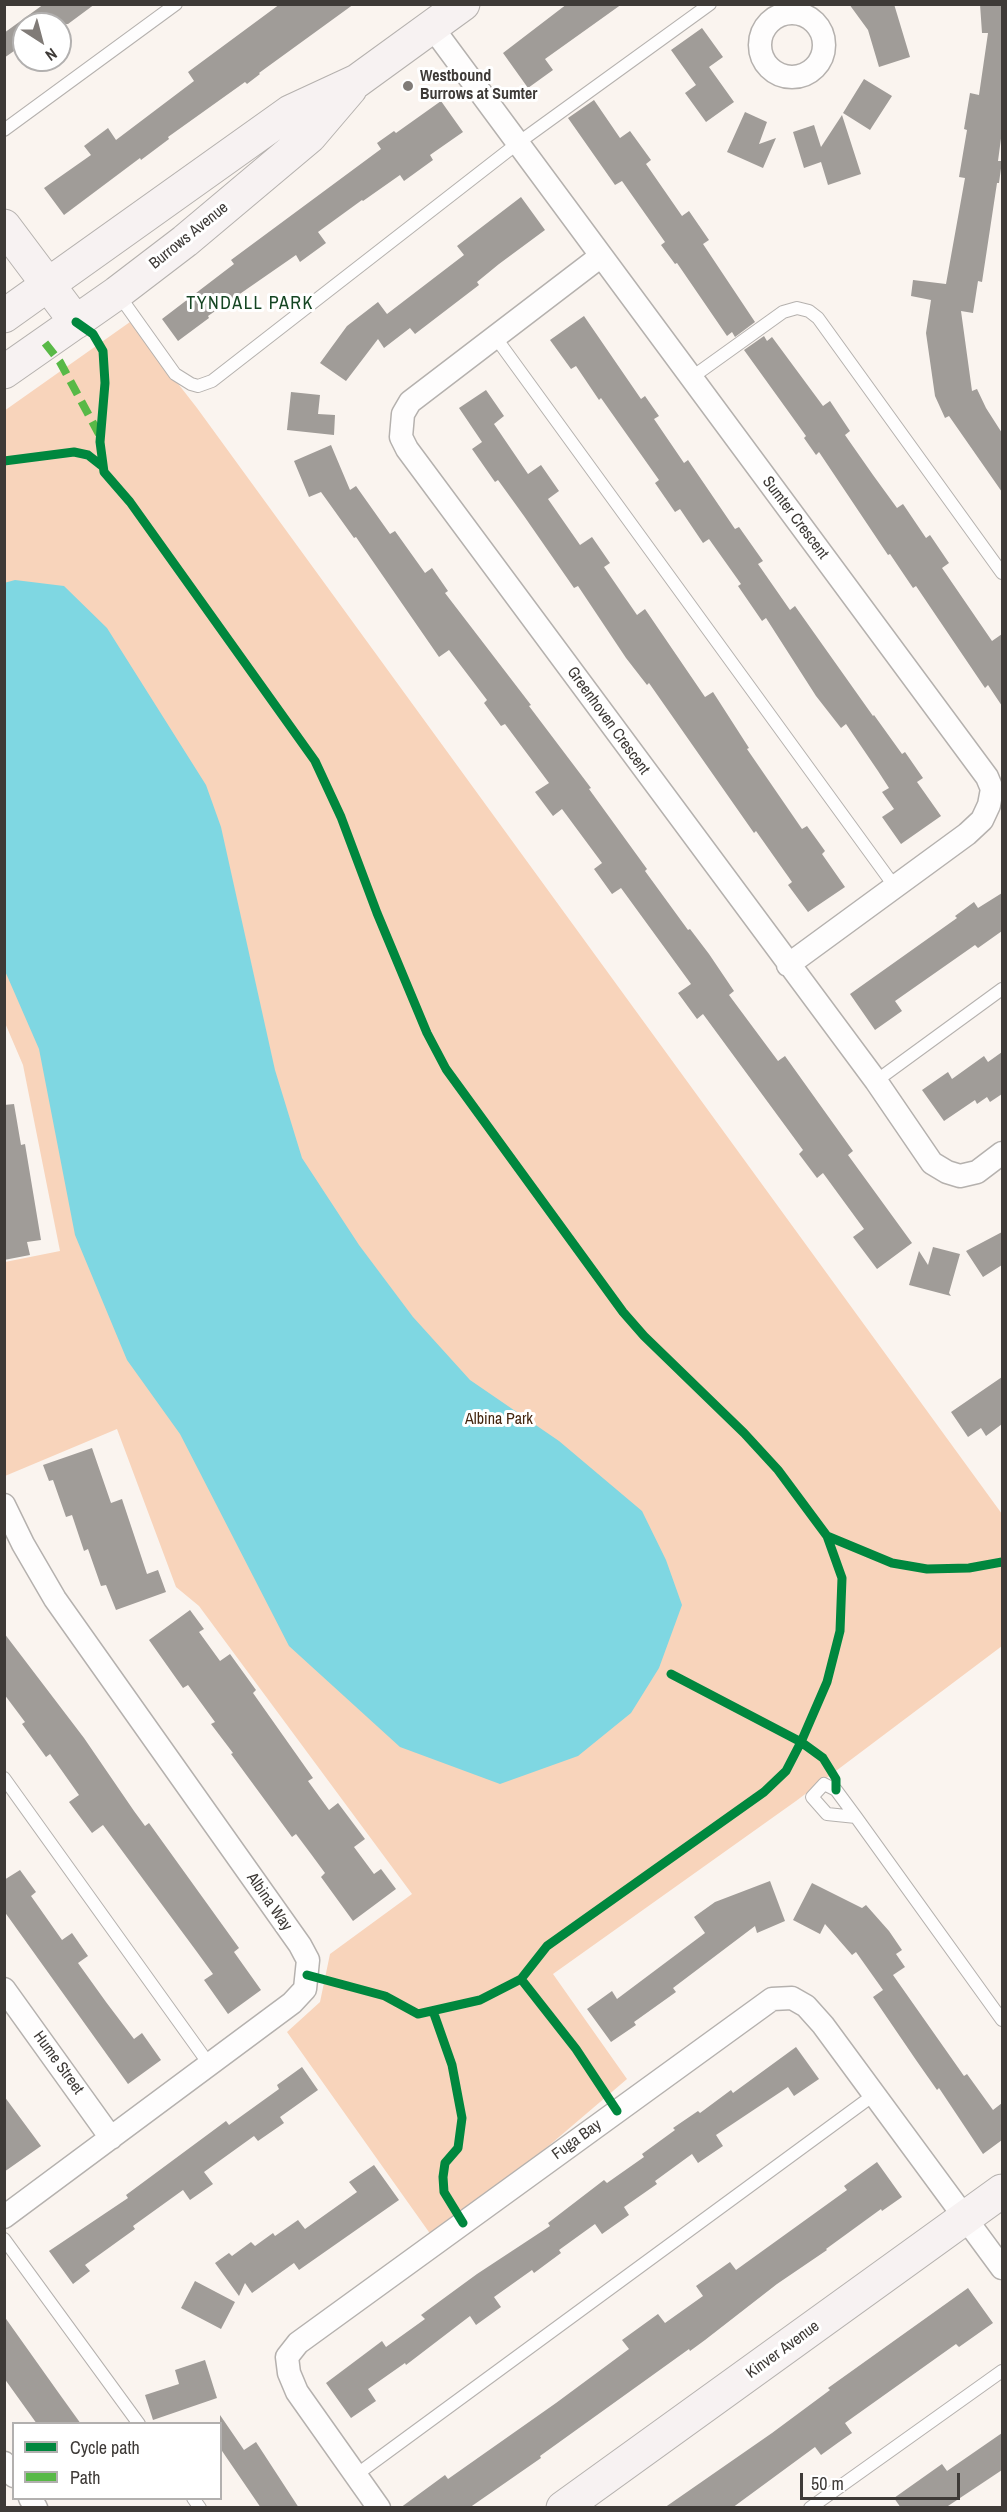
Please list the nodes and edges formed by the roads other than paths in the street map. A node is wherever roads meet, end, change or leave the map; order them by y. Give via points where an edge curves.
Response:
1 (176, 4) edge
2 (463, 4) edge
3 (710, 4) edge
4 (432, 27) junction
5 (357, 81) junction
6 (4, 130) edge
7 (518, 143) junction
8 (4, 226) edge
9 (601, 256) junction
10 (47, 284) junction
11 (117, 293) junction
12 (4, 316) edge
13 (76, 322) junction
14 (496, 338) junction
15 (4, 372) edge
16 (692, 378) junction
17 (1002, 573) edge
18 (895, 887) junction
19 (788, 965) junction
20 (1002, 989) edge
21 (876, 1081) junction
22 (1002, 1153) edge
23 (4, 1505) edge
24 (4, 1778) edge
25 (856, 1817) dead end
26 (4, 1989) edge
27 (1002, 2020) edge
28 (210, 2064) junction
29 (875, 2094) junction
30 (111, 2138) junction
31 (1002, 2192) edge
32 (4, 2217) edge
33 (966, 2218) junction
34 (4, 2240) edge
35 (1002, 2268) edge
36 (1002, 2371) edge
37 (138, 2422) edge
38 (356, 2475) junction
39 (379, 2508) edge
40 (563, 2508) edge
41 (810, 2508) edge

1 - 6 lane
2 - 4 street, Burrows Avenue
3 - 7 lane
4 - 5 street, Burrows Avenue
4 - 7 street, Sumter Crescent
5 - 10 street, Burrows Avenue via 290,112
5 - 11 street, Burrows Avenue via 310,136
7 - 9 street, Sumter Crescent
7 - 11 lane via 212,381 198,386 175,374
8 - 10 street
9 - 14 street, Greenhoven Crescent
9 - 16 street, Sumter Crescent
10 - 12 street, Burrows Avenue
10 - 13 street
11 - 13 street, Burrows Avenue
13 - 15 street, Burrows Avenue
14 - 18 lane
14 - 19 street, Greenhoven Crescent via 410,402 403,414 400,436
16 - 17 lane via 783,312 797,308 809,311 818,318
16 - 18 street, Sumter Crescent via 990,783 989,805 982,820
18 - 19 street, Sumter Crescent
19 - 21 street, Greenhoven Crescent
20 - 21 lane
21 - 22 street, Greenhoven Crescent via 932,1163 947,1172 960,1176 977,1172
23 - 28 street, Albina Way via 55,1599 308,1960 305,1989 292,2003
24 - 28 lane
25 - 27 lane
26 - 30 street, Hume Street
28 - 30 street, Albina Way
29 - 33 street, Fuga Bay
29 - 38 lane
29 - 38 street, Fuga Bay via 806,2006 792,1998 772,1999 307,2336 287,2357 289,2373 297,2392
30 - 32 street, Albina Way
31 - 33 street, Kinver Avenue
33 - 35 street, Fuga Bay
33 - 40 street, Kinver Avenue
34 - 37 lane
36 - 41 lane
38 - 39 street, Fuga Bay

